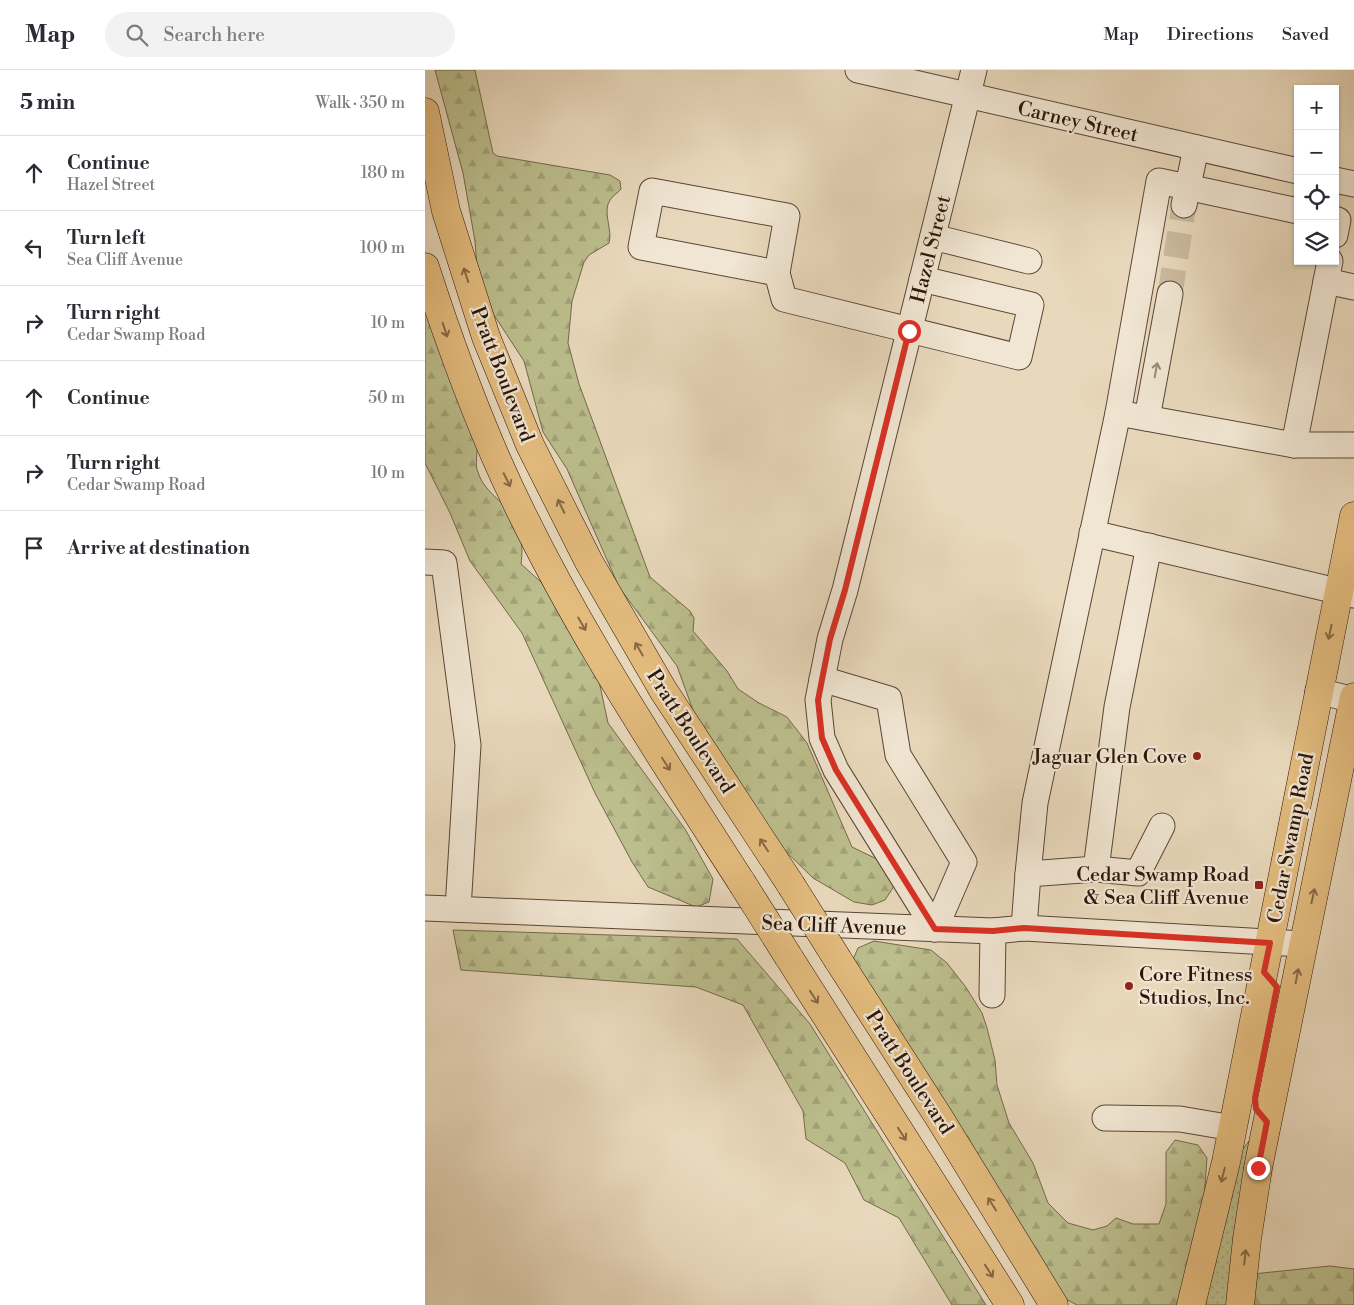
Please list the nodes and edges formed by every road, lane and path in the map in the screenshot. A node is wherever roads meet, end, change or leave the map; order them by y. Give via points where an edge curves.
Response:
1 (859, 70) edge
2 (975, 70) edge
3 (968, 95) junction
4 (425, 112) edge
5 (1196, 148) junction
6 (1294, 170) edge
7 (1339, 181) edge
8 (1354, 184) edge
9 (1186, 196) junction
10 (1294, 210) edge
11 (933, 237) junction
12 (1029, 261) dead end
13 (425, 267) edge
14 (1328, 271) edge
15 (777, 273) junction
16 (922, 279) junction
17 (1354, 287) edge
18 (1170, 294) tunnel mouth
19 (909, 331) junction
20 (1118, 412) junction
21 (1147, 418) junction
22 (1294, 446) junction
23 (1354, 446) edge
24 (1354, 516) edge
25 (1092, 533) junction
26 (1149, 546) junction
27 (425, 562) edge
28 (1346, 593) edge
29 (822, 679) junction
30 (1318, 691) junction
31 (1354, 698) edge
32 (1162, 826) dead end
33 (1096, 869) junction
34 (1028, 874) junction
35 (425, 908) edge
36 (458, 910) junction
37 (1024, 928) junction
38 (935, 929) junction
39 (993, 931) junction
40 (1270, 943) junction
41 (1303, 944) junction
42 (1264, 972) junction
43 (992, 995) dead end
44 (1105, 1118) dead end
45 (1267, 1122) junction
46 (1233, 1128) junction
47 (1011, 1305) edge
48 (1054, 1305) edge
49 (1191, 1305) edge
50 (1240, 1305) edge

1 - 3 street, Carney Street
2 - 3 street, Hazel Street
3 - 5 street, Carney Street
3 - 11 street, Hazel Street
48 -> 4 main road, Pratt Boulevard, bridge via 940,1119 663,690 589,562 531,444 486,337 446,211
5 - 6 street, Carney Street
5 - 9 street
7 - 8 street
9 - 10 street
9 - 20 street via 1159,181
11 - 12 street
11 - 16 street, Hazel Street
13 -> 47 main road, Pratt Boulevard, bridge via 451,350 497,460 557,580 631,709
14 - 17 street
14 - 22 street
15 - 15 street via 641,248 652,191 787,216
15 - 19 street via 784,299
16 - 19 street, Hazel Street
16 - 19 street via 1031,305 1019,357
21 -> 18 street
19 - 29 street, Hazel Street
20 - 21 street
20 - 25 street
21 - 22 street
22 - 23 street
24 - 28 main road, Cedar Swamp Road
25 - 26 street
25 - 34 street via 1035,803
26 - 28 street
26 - 33 street via 1117,707
27 - 36 street via 444,563 468,745
28 -> 30 main road, Cedar Swamp Road
29 - 38 street, Hazel Street via 818,700 822,738 833,762
29 - 38 street via 889,699 897,755 964,862
30 - 31 street
30 - 40 main road, Cedar Swamp Road
41 -> 31 main road, Cedar Swamp Road
32 - 33 street via 1138,873
33 - 34 street
34 - 37 street
35 - 36 street, Sea Cliff Avenue
36 - 38 street, Sea Cliff Avenue
37 - 39 street, Sea Cliff Avenue
37 - 40 street, Sea Cliff Avenue
38 - 39 street, Sea Cliff Avenue
39 - 43 street
40 - 41 street, Sea Cliff Avenue
40 - 42 main road, Cedar Swamp Road
45 -> 41 main road, Cedar Swamp Road
42 - 45 main road via 1277,987 1255,1098 1256,1109
42 - 46 main road, Cedar Swamp Road
44 - 46 street via 1180,1119
50 -> 45 main road, Cedar Swamp Road via 1247,1239
46 -> 49 main road, Cedar Swamp Road

